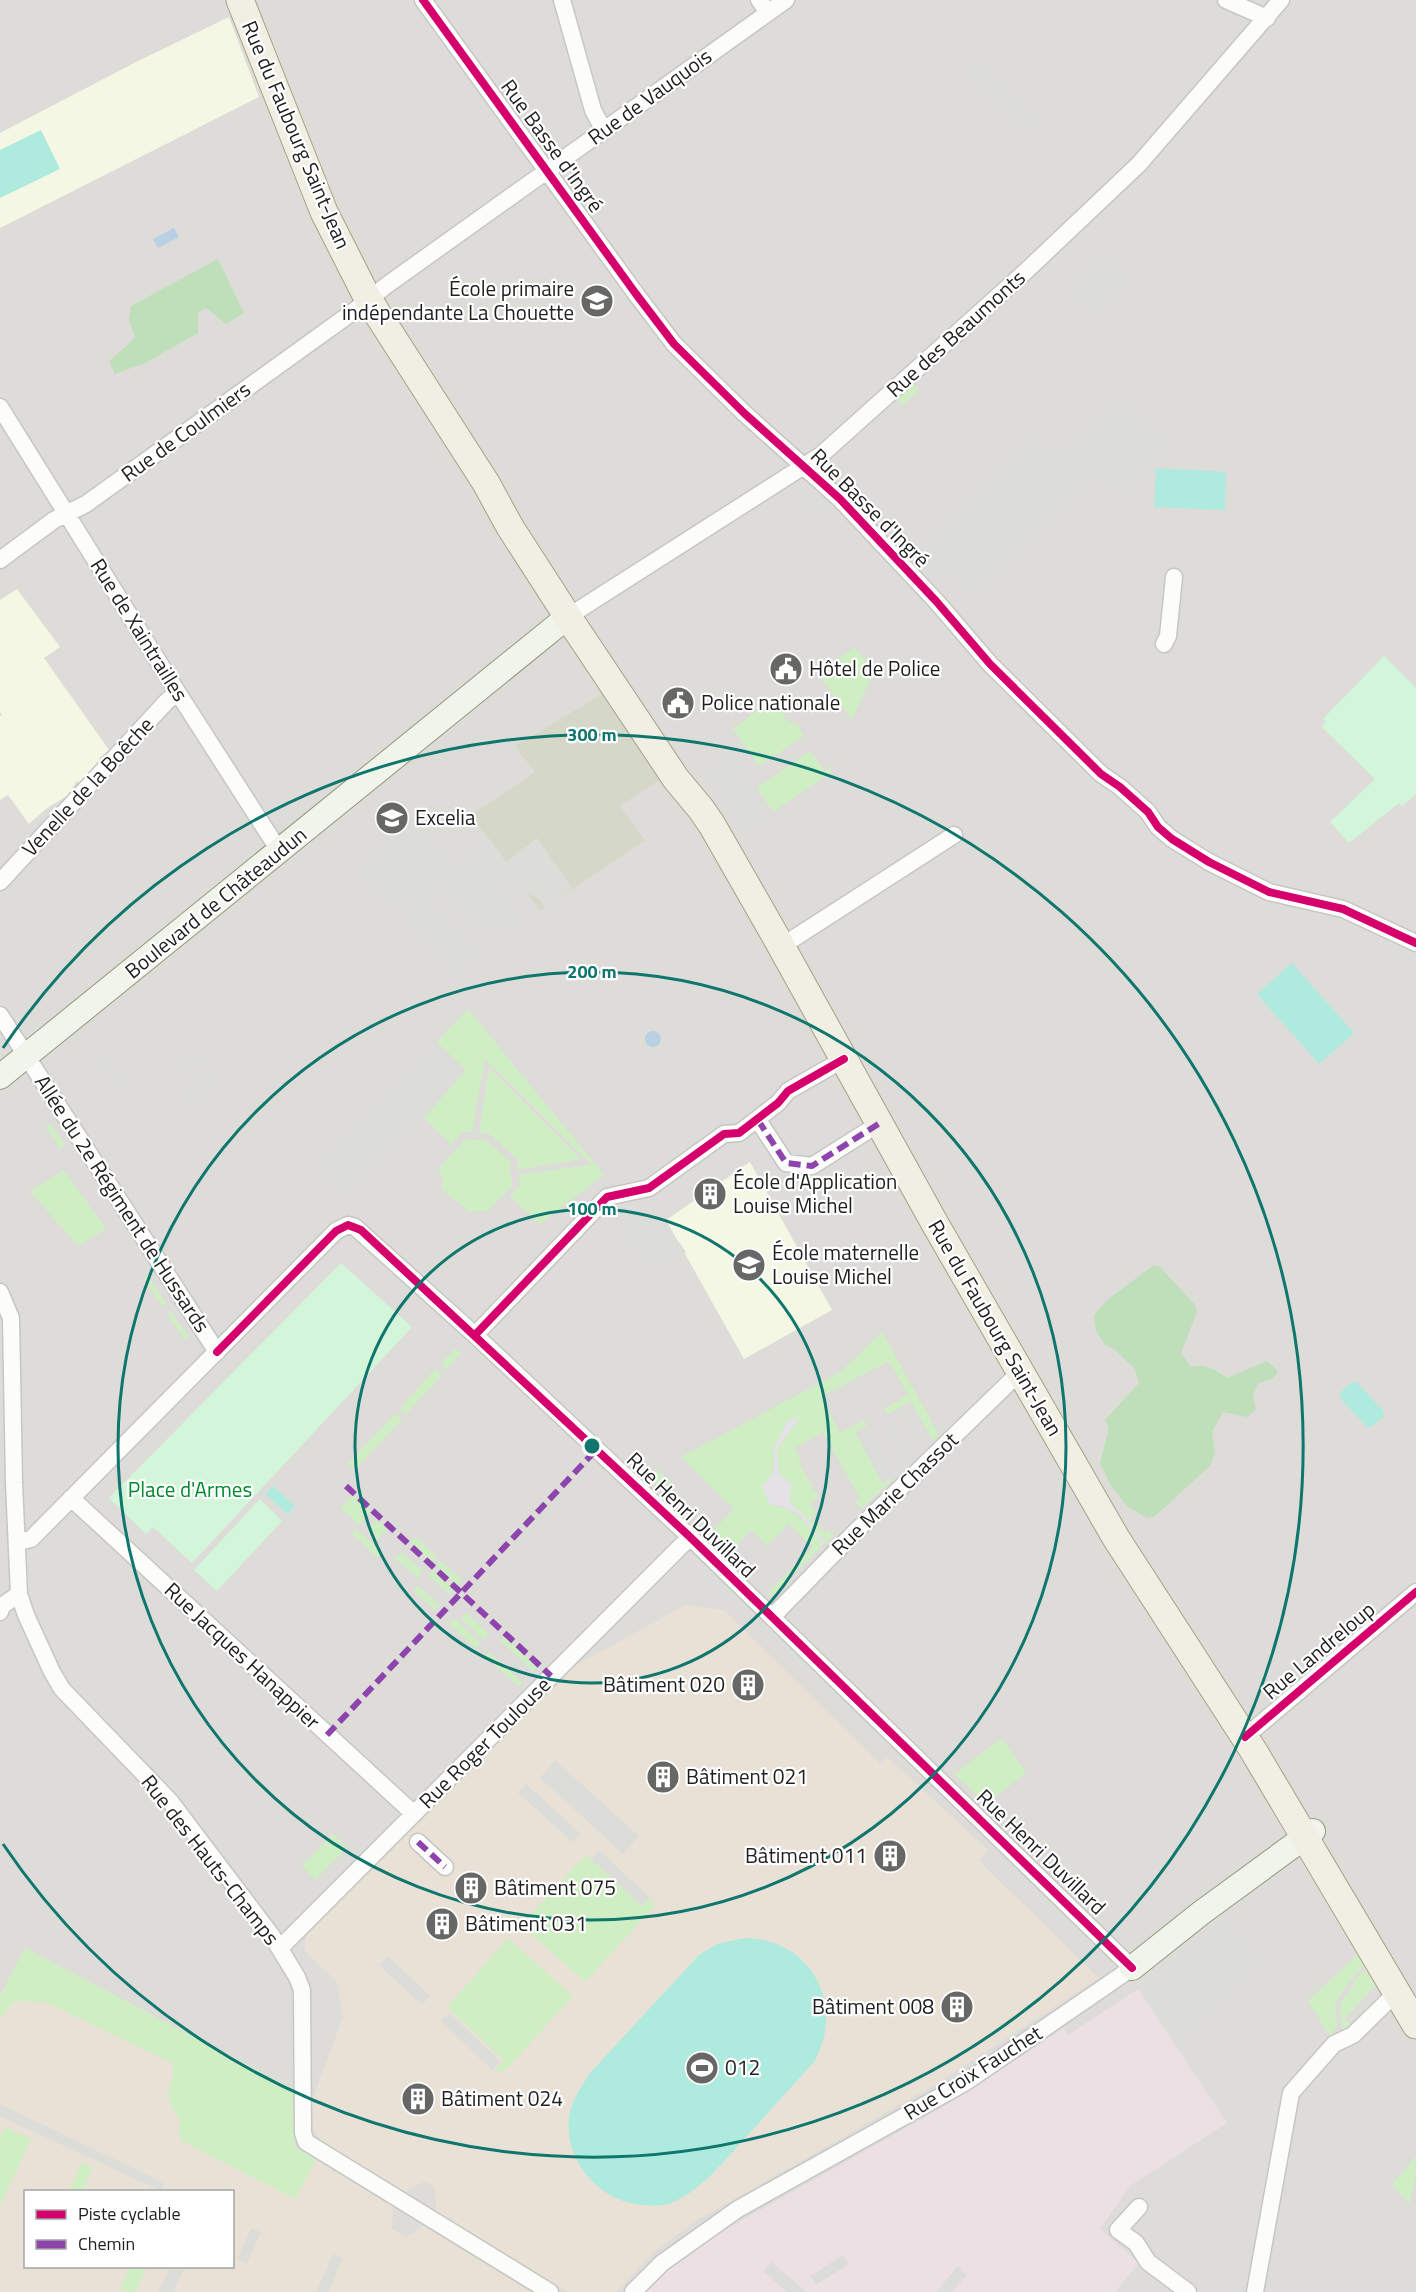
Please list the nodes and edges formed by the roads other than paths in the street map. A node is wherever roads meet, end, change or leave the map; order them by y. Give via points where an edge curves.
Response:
1 (240, 0) edge
2 (423, 0) edge
3 (562, 0) edge
4 (786, 0) edge
5 (1226, 0) edge
6 (1281, 0) edge
7 (763, 6) edge
8 (1266, 18) junction
9 (604, 131) junction
10 (548, 171) junction
11 (368, 299) junction
12 (0, 406) edge
13 (804, 468) junction
14 (68, 515) junction
15 (0, 560) edge
16 (1174, 577) dead end
17 (574, 620) junction
18 (1164, 644) dead end
19 (177, 693) junction
20 (701, 809) junction
21 (954, 835) dead end
22 (280, 852) junction
23 (0, 882) edge
24 (1416, 943) edge
25 (782, 946) junction
26 (0, 1015) edge
27 (27, 1056) junction
28 (844, 1059) junction
29 (0, 1077) edge
30 (758, 1120) junction
31 (882, 1126) junction
32 (0, 1292) edge
33 (475, 1335) junction
34 (217, 1352) junction
35 (1020, 1372) junction
36 (70, 1498) junction
37 (690, 1537) junction
38 (18, 1542) junction
39 (1416, 1592) edge
40 (19, 1594) junction
41 (0, 1612) edge
42 (772, 1617) junction
43 (1245, 1737) junction
44 (414, 1814) junction
45 (418, 1842) dead end
46 (1305, 1842) junction
47 (445, 1867) dead end
48 (280, 1948) junction
49 (1132, 1968) junction
50 (1406, 1995) edge
51 (1416, 2014) edge
52 (1416, 2025) edge
53 (1139, 2207) dead end
54 (550, 2292) edge
55 (633, 2292) edge
56 (1188, 2292) edge
57 (1255, 2292) edge

1 - 11 main road, Rue du Faubourg Saint-Jean via 324,212
2 - 10 street, Rue Basse d'Ingré
3 - 9 street via 593,110
4 - 7 street, Rue de Vauquois
5 - 8 street
6 - 8 street, Rue des Beaumonts
7 - 9 street, Rue de Vauquois
8 - 13 street, Rue des Beaumonts via 1153,148 1100,202
9 - 10 street, Rue de Vauquois
10 - 11 street, Rue de Vauquois
10 - 13 street, Rue Basse d'Ingré via 674,344
11 - 14 street, Rue de Coulmiers
11 - 17 main road, Rue du Faubourg Saint-Jean via 486,483 513,514
12 - 14 street, Rue de Xaintrailles
13 - 17 street, Rue des Beaumonts
13 - 24 street, Rue Basse d'Ingré via 888,549 990,664 1172,839 1269,892 1343,909
14 - 15 street, Rue de Coulmiers via 54,520
14 - 19 street, Rue de Xaintrailles
16 - 18 street
17 - 20 main road, Rue du Faubourg Saint-Jean via 676,779
17 - 20 main road, Rue du Faubourg Saint-Jean via 664,737 685,770
17 - 22 main road, Boulevard de Châteaudun
19 - 22 street, Rue de Xaintrailles
19 - 23 street, Venelle de la Boêche
20 - 25 main road, Rue du Faubourg Saint-Jean
21 - 25 street
22 - 27 main road, Boulevard de Châteaudun
25 - 28 main road, Rue du Faubourg Saint-Jean
26 - 27 street, Allée du 2e Régiment de Hussards
27 - 29 main road, Boulevard de Châteaudun
27 - 34 street, Allée du 2e Régiment de Hussards
28 - 30 street via 788,1091
28 - 31 main road, Rue du Faubourg Saint-Jean
30 - 31 street via 786,1163 812,1166
30 - 33 street via 739,1133 724,1134 649,1188 607,1197
31 - 35 main road, Rue du Faubourg Saint-Jean
32 - 38 street, Rue des Hauts-Champs via 11,1318
33 - 34 street, Rue Henri Duvillard via 361,1230 348,1225 336,1231
33 - 37 street, Rue Henri Duvillard
34 - 36 street
35 - 42 street, Rue Marie Chassot
35 - 43 main road, Rue du Faubourg Saint-Jean via 1116,1538
36 - 38 street via 31,1539
36 - 44 street, Rue Jacques Hanappier
37 - 42 street, Rue Henri Duvillard
37 - 44 street, Rue Roger Toulouse
38 - 40 street, Rue des Hauts-Champs
39 - 43 street, Rue Landreloup
40 - 41 street
40 - 48 street, Rue des Hauts-Champs via 51,1672 62,1689 163,1792
42 - 49 street, Rue Henri Duvillard
43 - 46 main road, Rue du Faubourg Saint-Jean
44 - 48 street, Rue Roger Toulouse
45 - 47 street
46 - 49 main road, Rue Croix Fauchet via 1201,1913
46 - 50 main road, Rue du Faubourg Saint-Jean
48 - 54 street, Rue des Hauts-Champs via 302,1990 306,2142
49 - 55 street, Rue Croix Fauchet via 966,2082 738,2209 662,2263
50 - 51 main road
50 - 52 main road, Rue du Faubourg Saint-Jean
50 - 57 street via 1353,2035 1334,2044 1291,2094
53 - 56 street via 1118,2230 1136,2242 1148,2262

